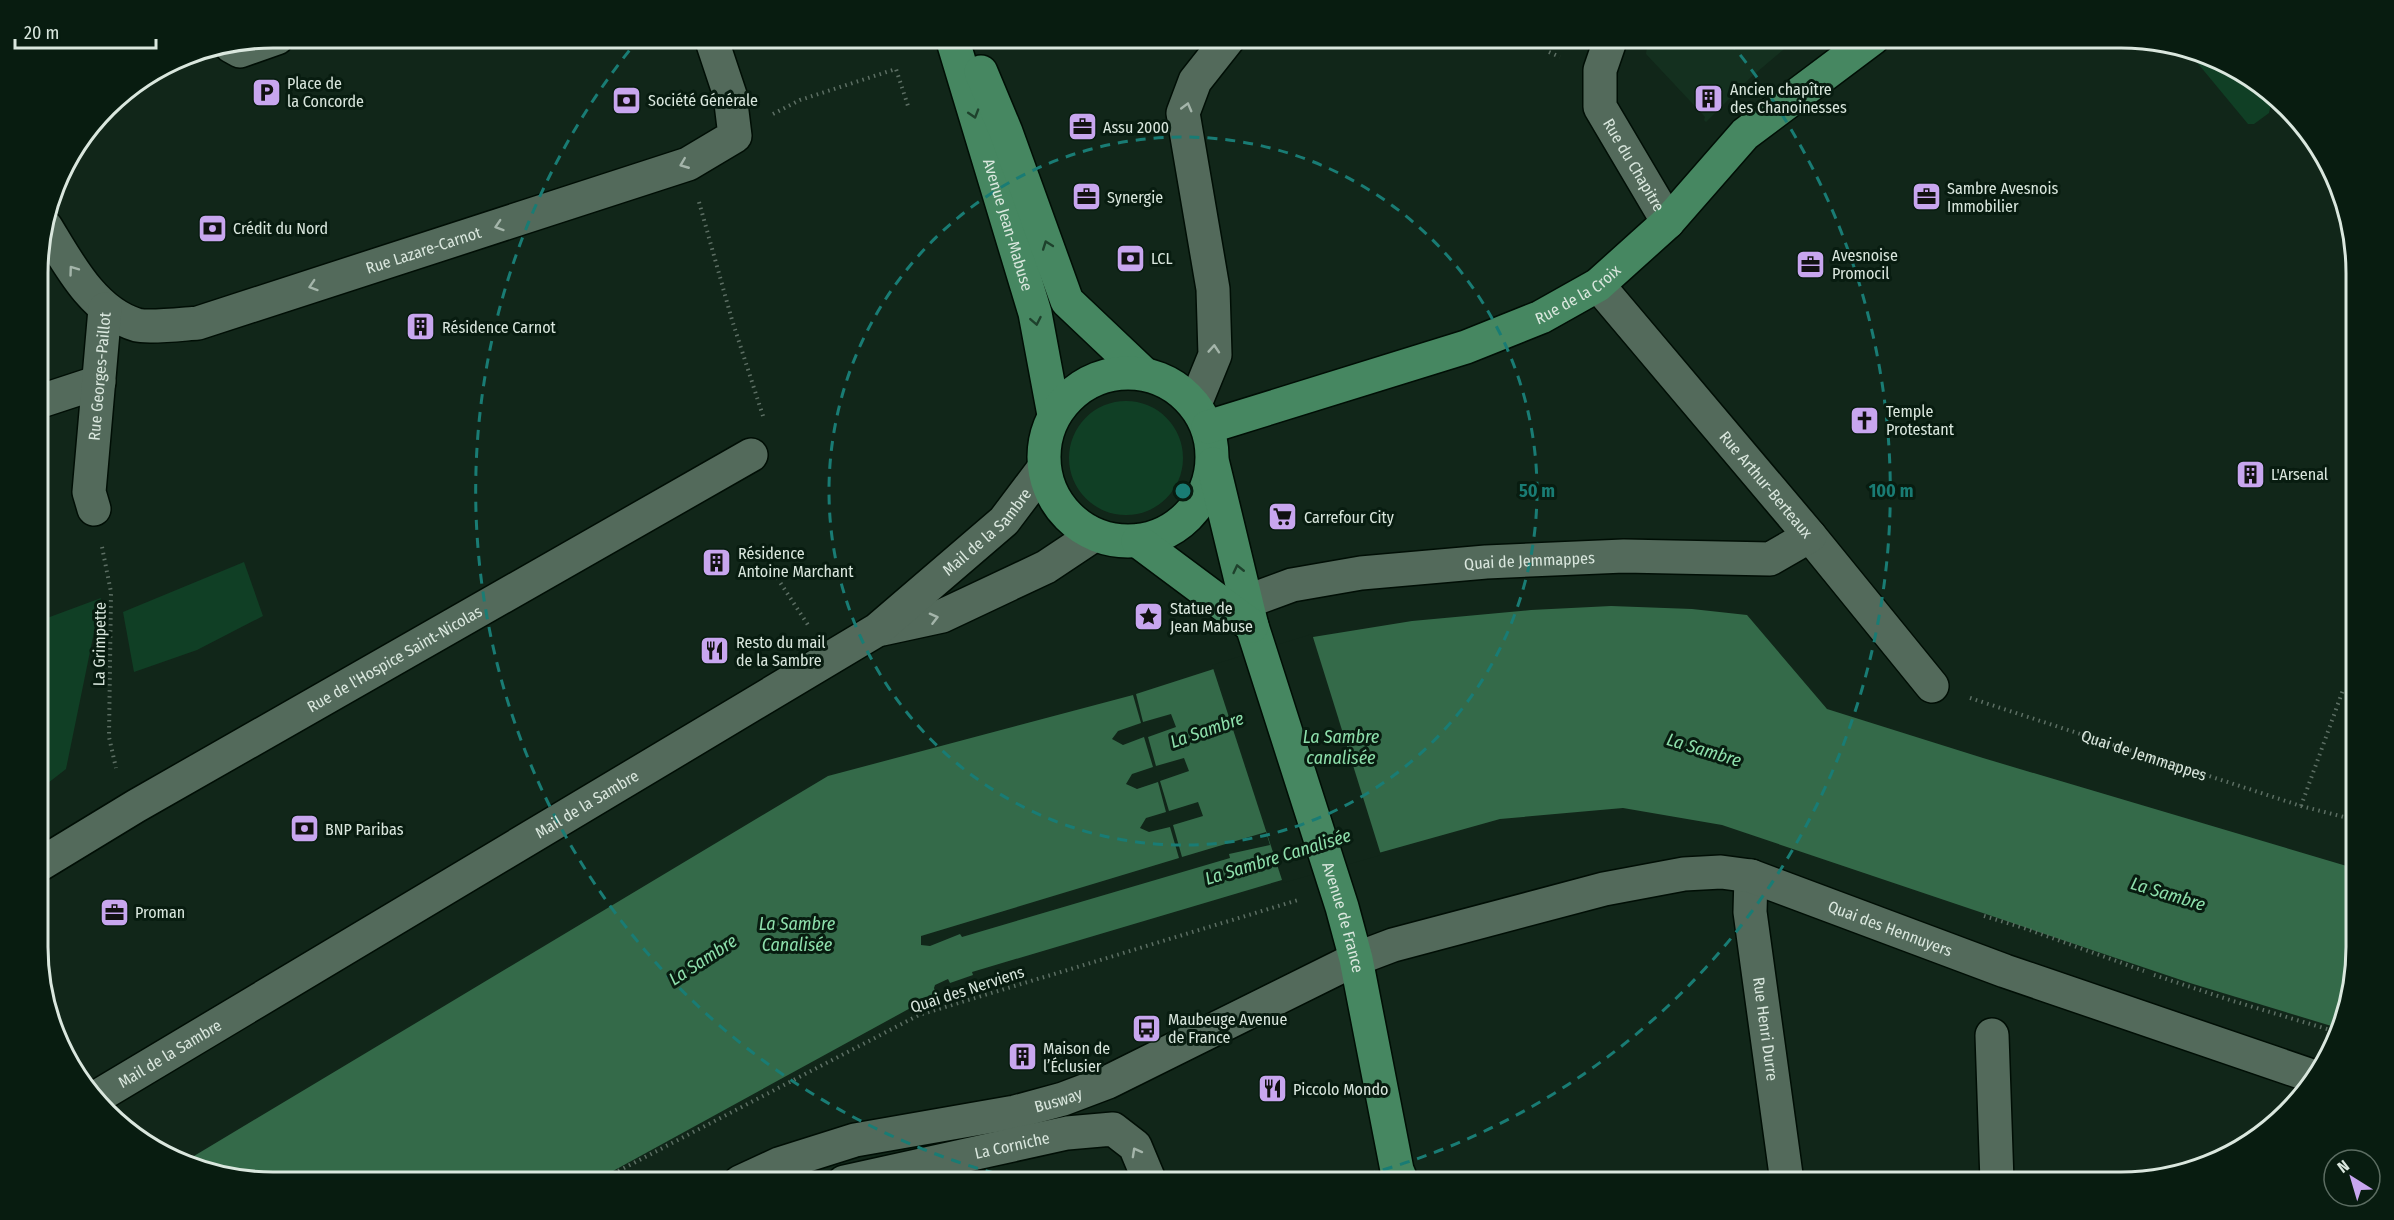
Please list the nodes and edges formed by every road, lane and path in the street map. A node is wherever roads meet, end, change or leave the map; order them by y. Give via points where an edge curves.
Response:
1 (714, 48) edge
2 (955, 48) edge
3 (970, 48) edge
4 (1221, 48) edge
5 (1608, 48) edge
6 (1860, 48) edge
7 (800, 100) dead end
8 (908, 106) dead end
9 (688, 164) junction
10 (1668, 222) junction
11 (51, 235) edge
12 (1598, 285) junction
13 (105, 309) junction
14 (1143, 373) junction
15 (99, 382) junction
16 (48, 399) edge
17 (1054, 415) junction
18 (1202, 415) junction
19 (751, 455) joint
20 (1213, 464) junction
21 (1044, 468) junction
22 (94, 509) dead end
23 (1094, 535) junction
24 (1810, 536) junction
25 (1138, 542) junction
26 (103, 552) dead end
27 (774, 573) dead end
28 (1251, 622) junction
29 (877, 630) junction
30 (829, 659) junction
31 (1932, 686) joint
32 (2343, 690) dead end
33 (109, 737) dead end
34 (2301, 806) junction
35 (2346, 818) edge
36 (48, 860) edge
37 (1751, 876) junction
38 (1336, 889) junction
39 (1456, 928) joint
40 (2027, 929) dead end
41 (1356, 959) junction
42 (2330, 1030) edge
43 (1992, 1035) dead end
44 (2307, 1074) edge
45 (103, 1093) edge
46 (616, 1172) edge
47 (762, 1172) edge
48 (890, 1172) edge
49 (1146, 1172) edge
50 (1398, 1172) edge
51 (1786, 1172) edge
52 (1997, 1172) edge

1 - 9 street, Rue Lazare-Carnot via 730,95 735,135
2 -> 17 main road, Avenue Jean-Mabuse via 1035,313
14 -> 3 main road via 1067,301 1006,132
18 -> 4 street via 1215,355 1213,289 1184,113 1195,81
5 - 10 street, Rue du Chapitre via 1600,70 1600,107
6 - 10 main road, Rue de la Croix via 1745,134
7 - 8 path via 896,69
9 -> 13 street, Rue Lazare-Carnot via 198,323 138,325
9 - 19 path via 770,438
10 - 12 main road, Rue de la Croix
13 -> 11 street, Rue Georges-Paillot via 73,271
12 - 18 main road, Rue de la Croix via 1542,317 1466,347
12 - 24 street, Rue Arthur-Berteaux
13 - 15 street, Rue Georges-Paillot
14 - 17 main road via 1117,373 1092,381 1070,395
14 - 18 main road via 1180,389
15 - 16 street
15 - 22 street, Rue Georges-Paillot via 89,492
17 - 21 main road via 1044,441
18 - 20 main road via 1213,446
19 - 36 street, Rue de l'Hospice Saint-Nicolas
20 - 25 main road via 1206,492 1190,516 1166,533
28 -> 20 main road, Avenue de France
21 - 23 main road via 1052,496 1070,519
21 - 29 street, Mail de la Sambre via 1004,521
23 - 25 main road
29 -> 23 street via 942,616 1046,567
24 - 28 street, Quai de Jemmappes via 1770,559 1624,556 1486,562 1338,577 1292,585
24 - 31 street, Rue Arthur-Berteaux
25 - 28 main road
26 - 33 path, La Grimpette via 111,592
27 - 30 path
28 - 38 main road, Avenue de France
29 - 30 street, Mail de la Sambre
30 - 45 street, Mail de la Sambre
31 - 34 path, Quai de Jemmappes
32 - 34 path
34 - 35 path, Quai de Jemmappes
37 - 39 street, Quai des Hennuyers via 1721,872 1684,874 1604,889
37 - 44 street, Quai des Hennuyers via 2005,971
37 - 51 street, Rue Henri Durre via 1750,912
38 - 41 main road, Avenue de France
38 - 46 path, Quai des Nerviens via 919,1014
39 - 41 street, Busway
40 - 42 path via 2233,1001
41 - 47 street, Busway via 1108,1082 1063,1099 1015,1112 855,1140
41 - 50 main road, Avenue de France
43 - 52 street
49 -> 48 street, La Corniche via 1135,1146 1113,1129 1067,1133

